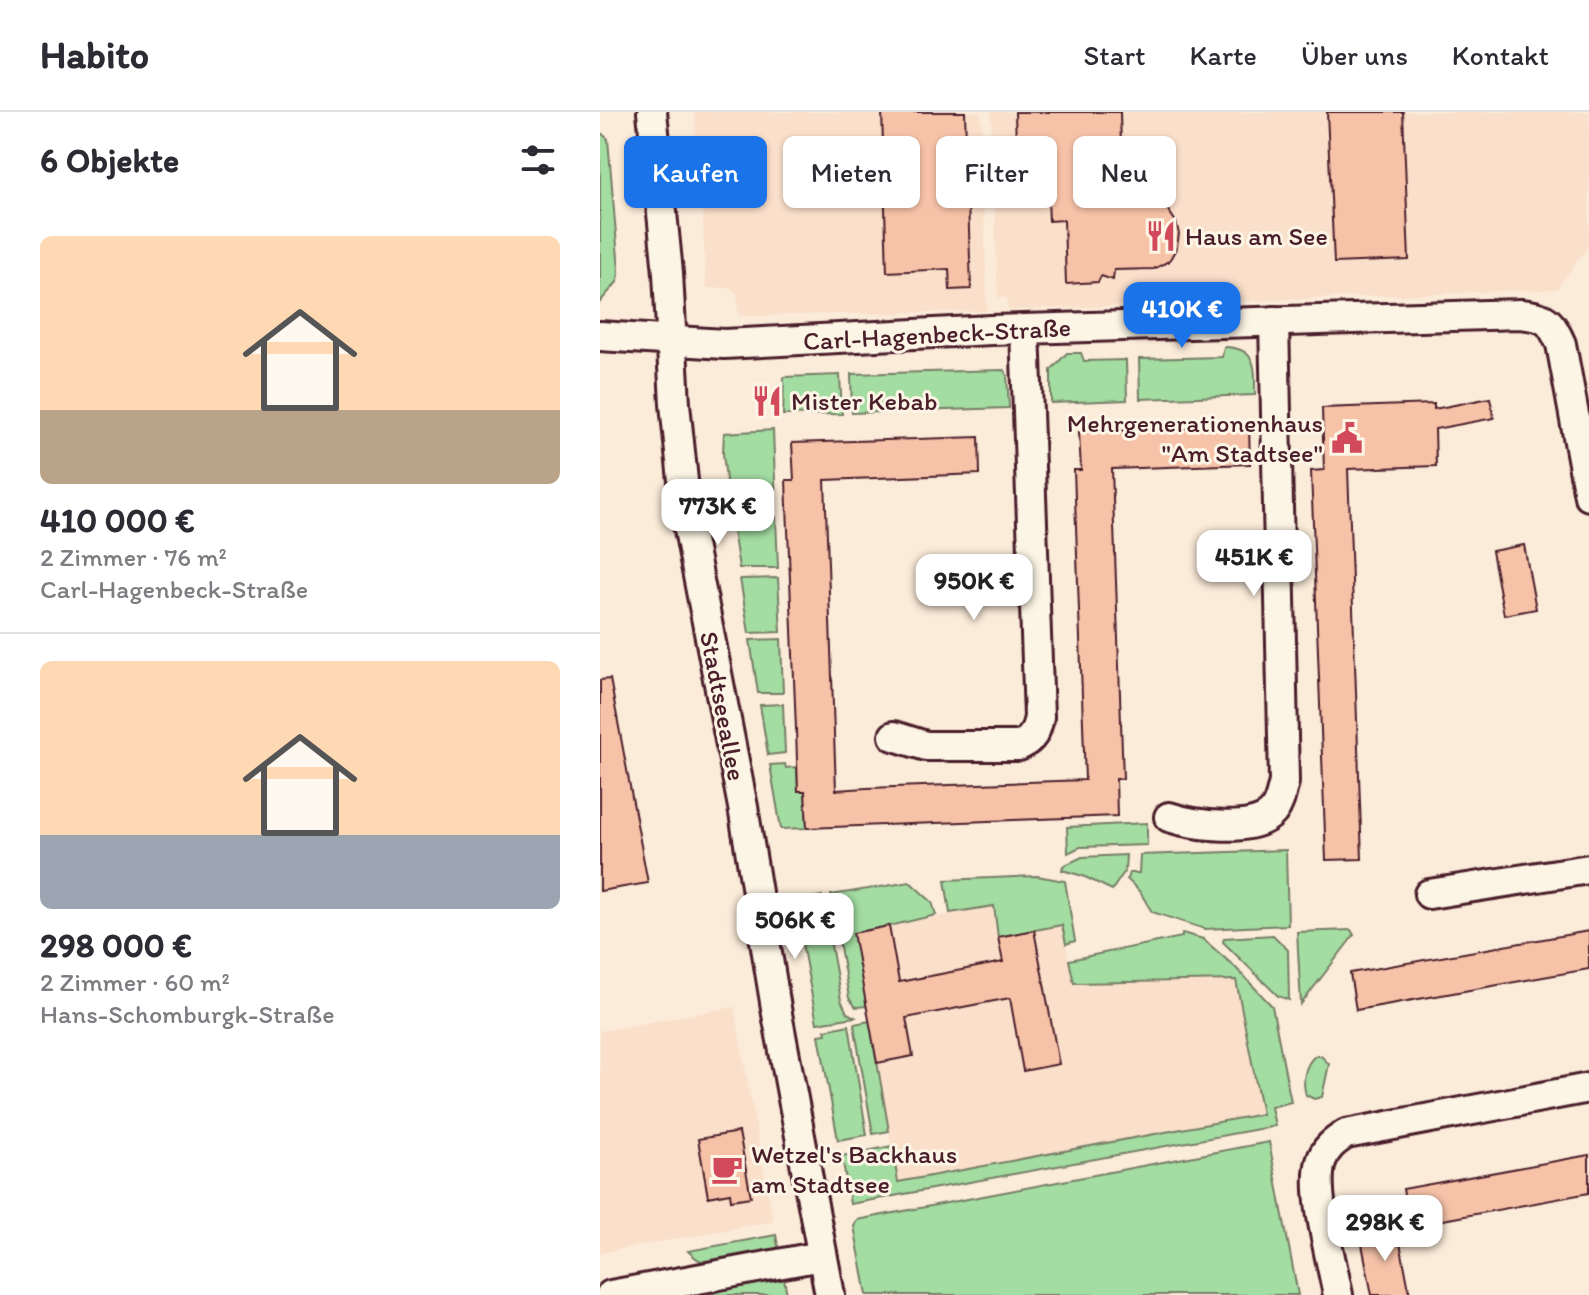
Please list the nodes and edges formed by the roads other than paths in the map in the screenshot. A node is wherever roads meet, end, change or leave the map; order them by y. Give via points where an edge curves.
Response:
1 (652, 112) edge
2 (1274, 321) junction
3 (1025, 329) junction
4 (600, 336) edge
5 (672, 340) junction
6 (1589, 496) edge
7 (894, 736) dead end
8 (1169, 817) dead end
9 (1589, 869) edge
10 (1429, 894) dead end
11 (1589, 1088) edge
12 (821, 1256) junction
13 (675, 1289) edge
14 (611, 1295) edge
15 (830, 1295) edge
16 (1338, 1295) edge

1 - 5 street, Stadtseeallee
2 - 3 street, Carl-Hagenbeck-Straße
2 - 6 street, Carl-Hagenbeck-Straße via 1540,316 1552,324 1561,344
2 - 8 street via 1284,782 1280,802 1271,815 1254,823 1196,825
3 - 5 street, Carl-Hagenbeck-Straße via 724,344
3 - 7 street via 1039,717 1035,733 1019,746 926,746
4 - 5 street, Carl-Hagenbeck-Straße
5 - 12 street, Stadtseeallee via 687,519
9 - 10 street
11 - 16 street via 1346,1134 1331,1144 1321,1161 1318,1188
12 - 13 street
12 - 15 street, Stadtseeallee
13 - 14 street

